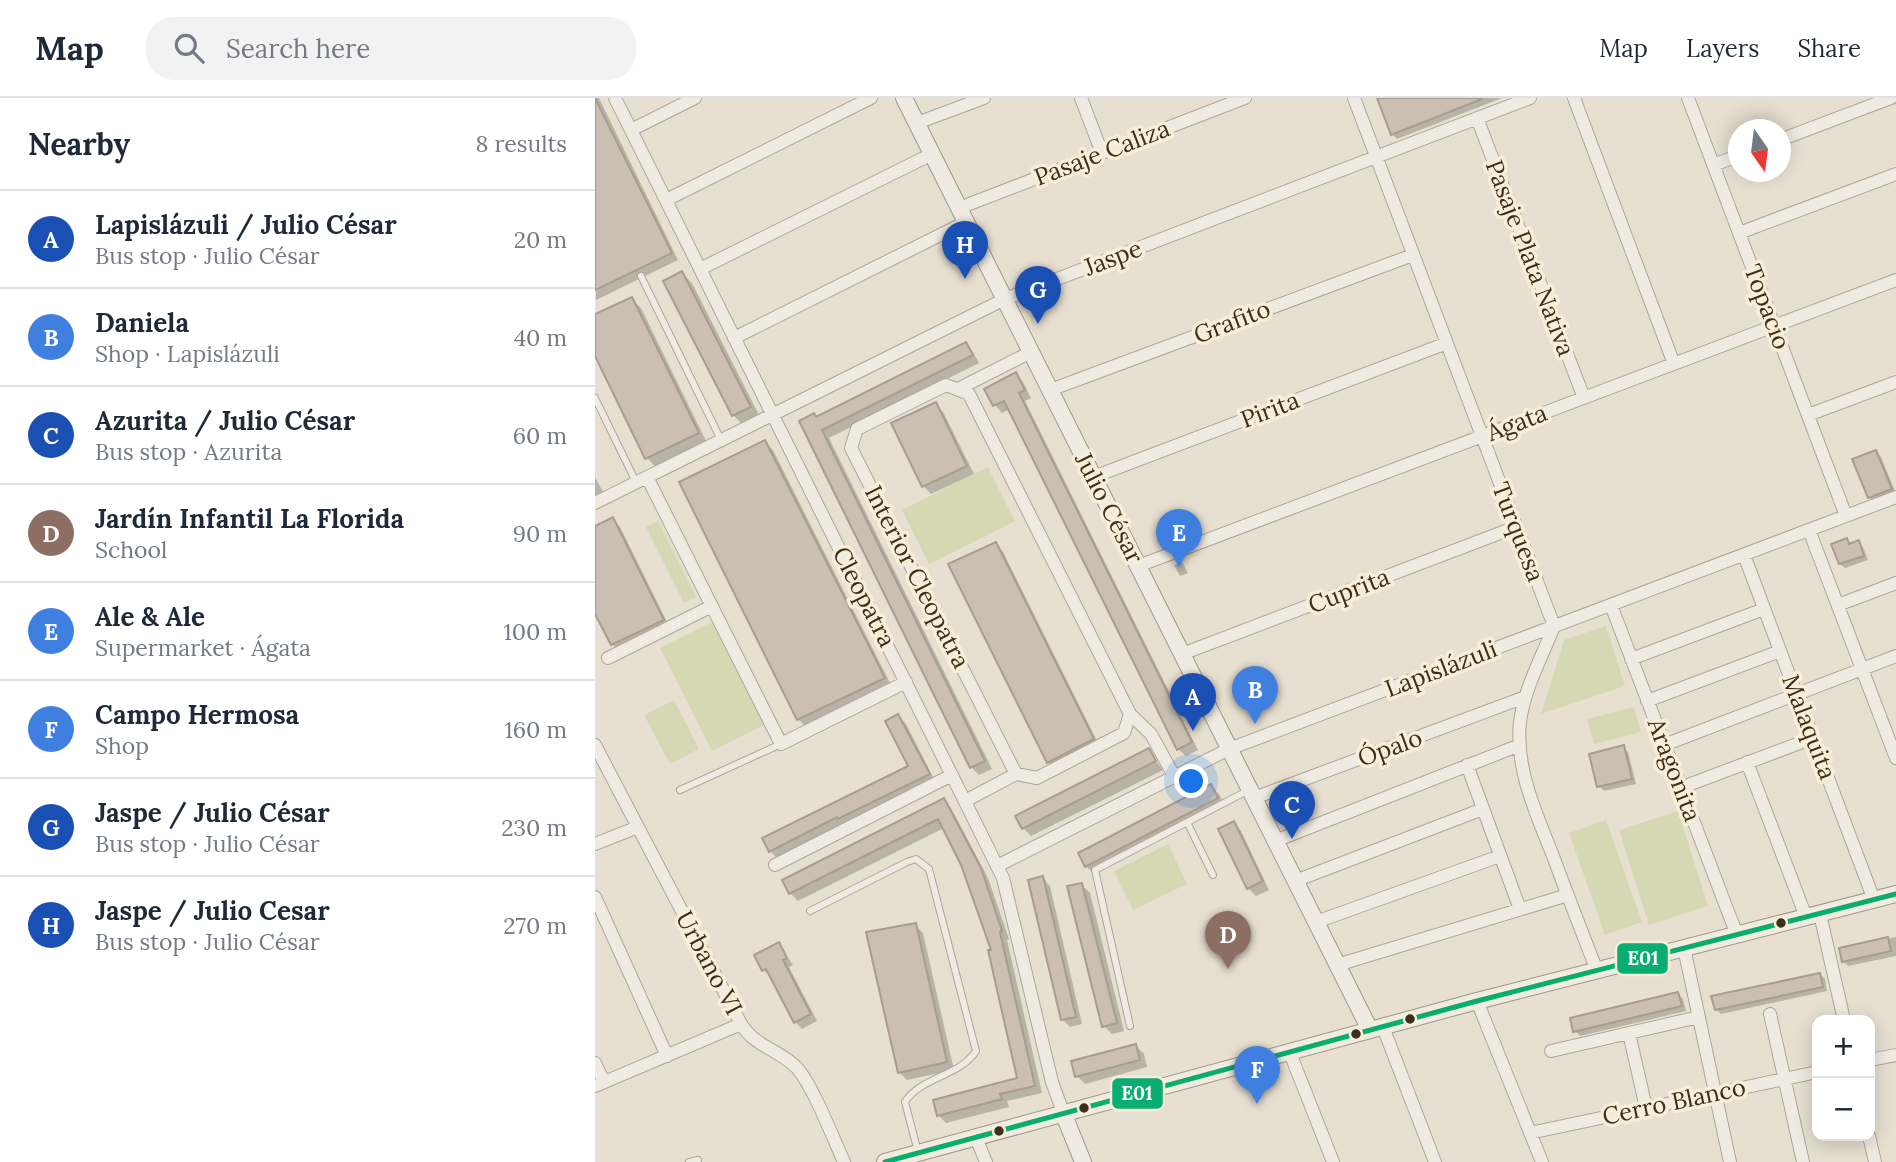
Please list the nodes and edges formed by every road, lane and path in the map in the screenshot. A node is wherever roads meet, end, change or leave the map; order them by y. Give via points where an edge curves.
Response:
1 (615, 98) edge
2 (695, 98) edge
3 (871, 98) edge
4 (904, 98) edge
5 (984, 98) edge
6 (1081, 98) edge
7 (1245, 98) edge
8 (1354, 98) edge
9 (1530, 98) edge
10 (1574, 98) edge
11 (1688, 98) edge
12 (1891, 98) edge
13 (1477, 118) junction
14 (917, 123) junction
15 (631, 130) junction
16 (1791, 136) edge
17 (1102, 153) junction
18 (932, 154) junction
19 (1376, 157) junction
20 (1728, 160) edge
21 (1713, 166) junction
22 (1896, 174) edge
23 (666, 200) junction
24 (963, 215) junction
25 (1739, 233) junction
26 (1413, 255) junction
27 (700, 269) junction
28 (641, 276) dead end
29 (1896, 280) edge
30 (1005, 299) junction
31 (1774, 326) junction
32 (734, 338) junction
33 (1447, 343) junction
34 (1031, 352) junction
35 (1674, 363) junction
36 (1896, 382) edge
37 (958, 389) junction
38 (1050, 390) junction
39 (595, 398) edge
40 (1584, 398) junction
41 (772, 415) junction
42 (1808, 415) junction
43 (1482, 436) junction
44 (721, 440) junction
45 (1093, 477) junction
46 (641, 480) junction
47 (1896, 497) edge
48 (595, 503) edge
49 (1846, 516) junction
50 (1516, 527) junction
51 (1809, 530) junction
52 (1744, 555) junction
53 (1138, 566) junction
54 (1896, 583) edge
55 (1611, 605) junction
56 (1838, 605) junction
57 (712, 606) junction
58 (1764, 608) junction
59 (1554, 626) junction
60 (1780, 651) junction
61 (1182, 654) junction
62 (1896, 656) edge
63 (608, 658) dead end
64 (1631, 659) junction
65 (1862, 669) junction
66 (906, 682) junction
67 (1796, 694) junction
68 (1525, 697) junction
69 (1647, 701) junction
70 (1130, 714) junction
71 (1813, 738) junction
72 (781, 744) junction
73 (1664, 744) junction
74 (595, 745) edge
75 (1520, 745) junction
76 (1229, 749) junction
77 (1896, 758) edge
78 (599, 761) edge
79 (1747, 762) junction
80 (1467, 765) junction
81 (1016, 774) junction
82 (952, 775) junction
83 (1174, 776) junction
84 (1680, 788) junction
85 (680, 790) dead end
86 (1252, 794) junction
87 (965, 801) junction
88 (1483, 809) junction
89 (1187, 822) junction
90 (638, 827) junction
91 (1275, 841) junction
92 (595, 844) edge
93 (1500, 856) junction
94 (775, 865) dead end
95 (997, 866) junction
96 (1213, 875) dead end
97 (1295, 881) junction
98 (1896, 894) edge
99 (1568, 895) junction
100 (595, 897) edge
101 (1874, 900) junction
102 (1520, 909) junction
103 (810, 911) dead end
104 (1813, 916) junction
105 (1316, 922) junction
106 (1737, 935) junction
107 (1684, 948) junction
108 (1337, 965) junction
109 (1597, 971) junction
110 (1477, 1001) junction
111 (1770, 1014) dead end
112 (1843, 1015) edge
113 (1699, 1017) junction
114 (741, 1024) junction
115 (1130, 1026) dead end
116 (1377, 1028) junction
117 (1629, 1033) junction
118 (1551, 1051) dead end
119 (1290, 1053) junction
120 (1896, 1055) edge
121 (667, 1056) junction
122 (1875, 1059) edge
123 (595, 1063) edge
124 (1812, 1073) edge
125 (1784, 1079) junction
126 (600, 1084) edge
127 (1715, 1094) junction
128 (1646, 1108) junction
129 (1064, 1115) junction
130 (1530, 1133) junction
131 (976, 1138) junction
132 (1870, 1141) edge
133 (918, 1153) junction
134 (698, 1160) dead end
135 (1331, 1161) edge
136 (689, 1162) edge
137 (844, 1162) edge
138 (885, 1162) edge
139 (986, 1162) edge
140 (1083, 1162) edge
141 (1436, 1162) edge
142 (1542, 1162) edge
143 (1730, 1162) edge
144 (1803, 1162) edge
145 (1875, 1162) edge

1 - 15 street, Cleopatra
2 - 15 street
3 - 23 street
4 - 14 street, Julio César
5 - 14 street
6 - 17 street
7 - 17 street, Pasaje Caliza
8 - 19 street, Turquesa
9 - 13 street, Jaspe
10 - 35 street
11 - 21 street, Topacio
12 - 16 street
13 - 19 street, Jaspe
13 - 40 street, Pasaje Plata Nativa
14 - 18 street, Julio César
15 - 23 street, Cleopatra
17 - 24 street, Pasaje Caliza
18 - 24 street, Julio César
18 - 27 street
19 - 26 street, Turquesa
19 - 30 street, Jaspe
20 - 21 street
21 - 25 street, Topacio
22 - 25 street
23 - 27 street, Cleopatra
24 - 30 street, Julio César
24 - 32 street, Pasaje Caliza
25 - 31 street, Topacio
26 - 33 street, Turquesa
26 - 38 street, Grafito
27 - 32 street, Cleopatra
28 - 44 lane
29 - 31 street, Ágata
30 - 34 street, Julio César
30 - 41 street, Jaspe
31 - 35 street, Ágata
31 - 42 street, Topacio
32 - 41 street, Cleopatra
33 - 43 street, Turquesa
33 - 45 street, Pirita
34 - 37 street, Interior Cleopatra
34 - 38 street, Julio César
35 - 40 street, Ágata
36 - 42 street
37 - 70 street via 969,394
37 - 81 street, Interior Cleopatra via 946,384 857,429 851,448
38 - 45 street, Julio César
39 - 46 lane
40 - 43 street, Ágata
41 - 44 street, Jaspe
41 - 66 street, Cleopatra
42 - 49 street, Topacio
43 - 50 street, Turquesa
43 - 53 street, Ágata
44 - 46 street, Jaspe
45 - 53 street, Julio César
46 - 48 street, Jaspe
46 - 57 street
47 - 49 street, Lapislázuli
49 - 51 street, Lapislázuli
50 - 59 street, Turquesa
50 - 61 street, Cuprita
51 - 52 street, Lapislázuli
51 - 56 street
52 - 55 street, Lapislázuli
52 - 58 street, Malaquita
53 - 61 street, Julio César
54 - 56 street
55 - 59 street, Lapislázuli
55 - 64 street, Aragonita
56 - 65 street
57 - 63 street
57 - 72 street
58 - 60 street, Malaquita
58 - 64 street
59 - 68 street
59 - 76 street, Lapislázuli
60 - 67 street, Malaquita
60 - 69 street
61 - 76 street, Julio César
62 - 65 street
64 - 69 street, Aragonita
65 - 67 street
65 - 77 street
66 - 72 street
66 - 82 street, Cleopatra
67 - 71 street, Malaquita
67 - 73 street
68 - 75 street
68 - 86 street, Ópalo
69 - 73 street, Aragonita
70 - 81 street via 1124,733 1037,778
70 - 83 street via 1151,734
71 - 79 street
71 - 101 street, Malaquita
72 - 85 lane
73 - 84 street, Aragonita
74 - 78 street, Urbano VI
75 - 80 street
75 - 99 street via 1526,783
76 - 83 street, Lapislázuli
76 - 86 street, Julio César
78 - 90 street, Urbano VI
79 - 84 street
79 - 104 street
80 - 88 street
80 - 91 street
81 - 87 street
82 - 87 street, Cleopatra
82 - 94 street
83 - 95 street, Lapislázuli
84 - 106 street, Aragonita
86 - 89 lane
86 - 91 street, Julio César
87 - 95 street, Cleopatra
88 - 93 street
88 - 97 street
89 - 96 lane
89 - 115 lane via 1095,870
90 - 92 street
90 - 114 street, Urbano VI
91 - 97 street, Julio César
93 - 102 street
93 - 105 street
95 - 129 street, Cleopatra
97 - 105 street, Julio César
98 - 101 street
99 - 102 street
99 - 109 street
100 - 121 street
101 - 104 street
102 - 108 street
103 - 133 lane via 907,862 916,859 929,869 976,1051 968,1063 913,1090 905,1102
104 - 106 street
104 - 112 street
105 - 108 street, Julio César
106 - 107 street
107 - 109 street
107 - 113 street
108 - 116 street, Julio César
109 - 110 street
110 - 116 street
110 - 130 street
111 - 125 street
113 - 117 street
113 - 127 street
114 - 121 street
114 - 137 street, Urbano VI via 753,1040 786,1059 801,1074
116 - 119 street
116 - 141 street
117 - 118 street
117 - 128 street
119 - 129 street
119 - 135 street
120 - 122 street
121 - 126 street
123 - 126 street
124 - 125 street, Cerro Blanco
125 - 127 street, Cerro Blanco
125 - 144 street
127 - 128 street, Cerro Blanco
127 - 143 street
128 - 130 street, Cerro Blanco
129 - 131 street
129 - 140 street
130 - 142 street
131 - 133 street
131 - 139 street
132 - 145 street
133 - 138 street
134 - 136 lane

